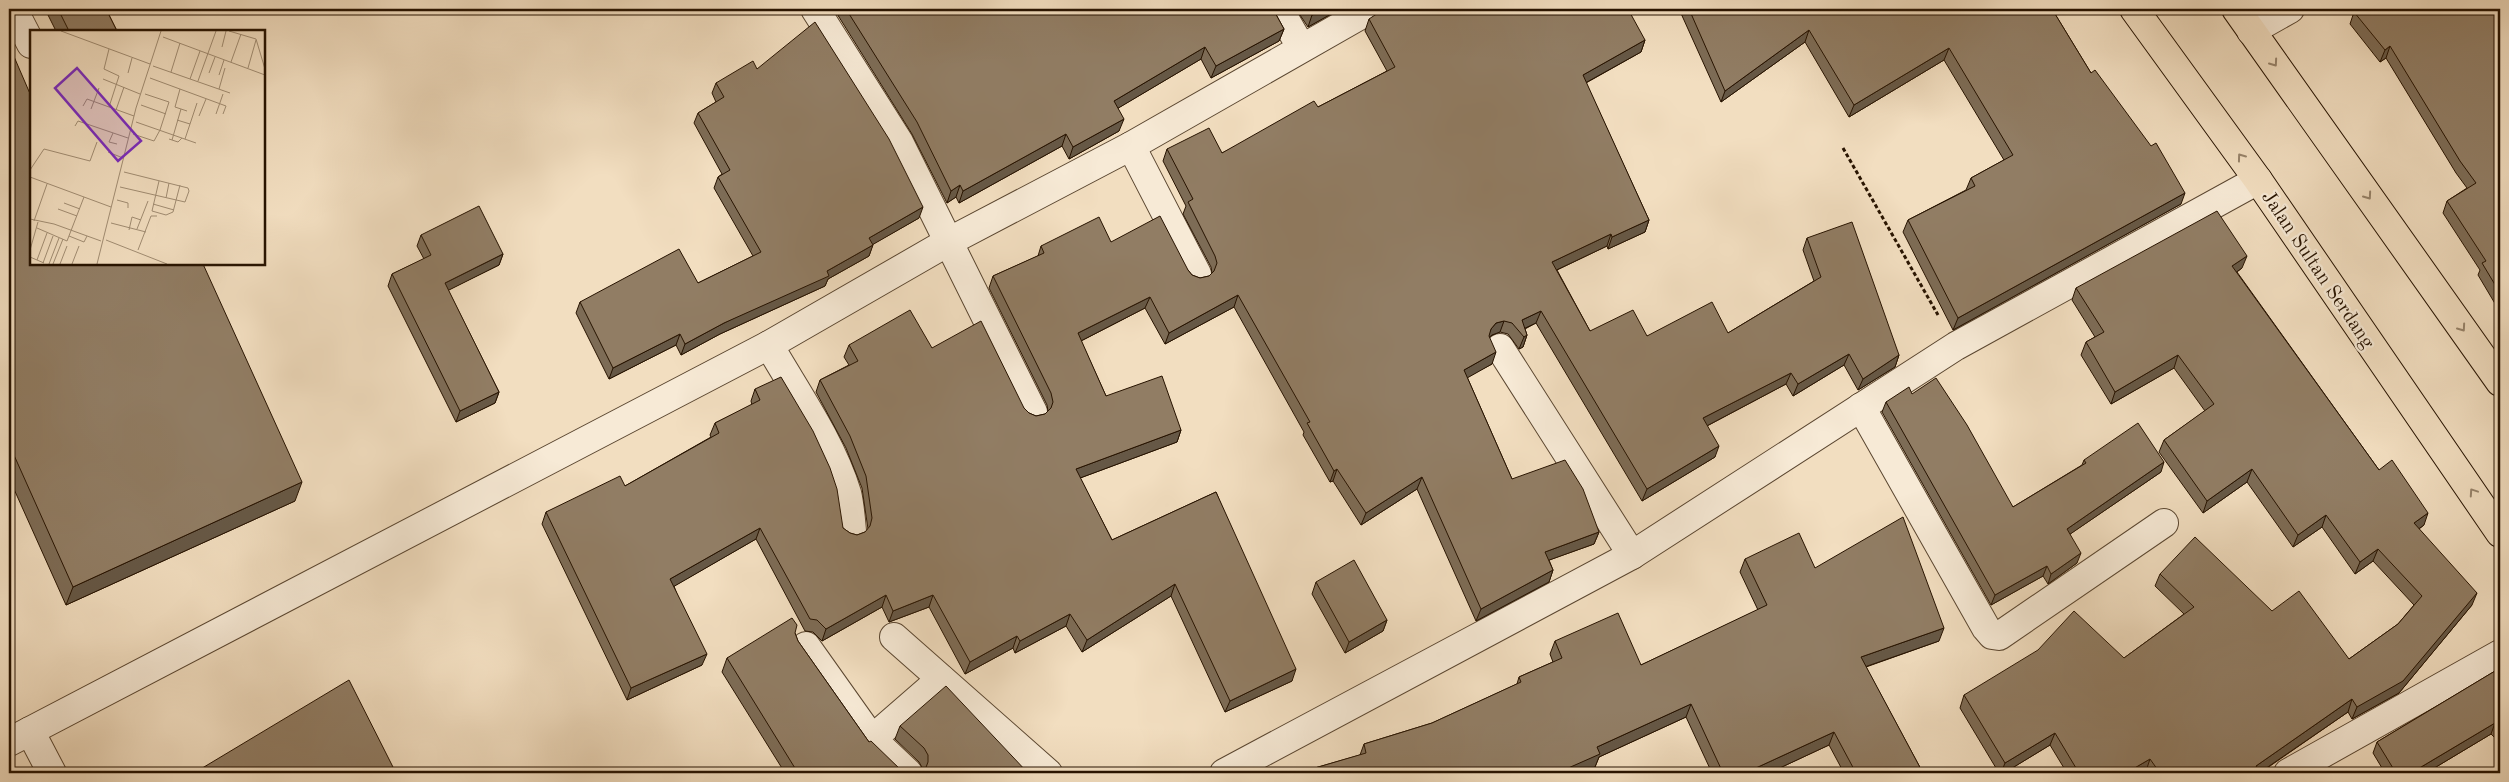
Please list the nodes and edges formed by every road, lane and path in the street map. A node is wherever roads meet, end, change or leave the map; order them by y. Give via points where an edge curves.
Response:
1 (13, 9) edge
2 (815, 9) edge
3 (1279, 9) edge
4 (1371, 9) edge
5 (2134, 9) edge
6 (2236, 9) edge
7 (2290, 9) edge
8 (2251, 31) junction
9 (30, 42) edge
10 (1301, 47) junction
11 (1131, 146) junction
12 (1843, 148) dead end
13 (2258, 180) junction
14 (948, 242) junction
15 (1197, 274) dead end
16 (769, 345) junction
17 (1956, 346) junction
18 (1500, 348) dead end
19 (2500, 382) edge
20 (1861, 407) junction
21 (1033, 412) edge
22 (2164, 523) dead end
23 (852, 531) edge
24 (2500, 533) edge
25 (1632, 555) junction
26 (894, 637) dead end
27 (806, 646) dead end
28 (2500, 654) edge
29 (941, 679) junction
30 (19, 736) edge
31 (872, 739) junction
32 (52, 773) edge
33 (908, 773) edge
34 (1048, 773) edge
35 (1224, 773) edge
36 (2288, 773) edge

1 - 9 street
2 - 14 street via 899,142
3 - 10 street
4 - 10 street
13 -> 5 highway, Jalan Sultan Serdang
6 - 8 highway
7 - 8 street
8 -> 19 highway
10 - 11 street
11 - 14 street
11 - 15 street
12 - 17 path
13 - 17 street
24 -> 13 highway, Jalan Sultan Serdang
14 - 16 street
14 - 21 street
16 - 23 street via 842,479
16 - 30 street
17 - 20 street
18 - 25 street
20 - 22 street via 1992,635 1999,636
20 - 25 street
25 - 35 street
26 - 29 street
27 - 31 street
28 - 36 street
29 - 31 street
29 - 34 street
30 - 32 street
31 - 33 street

